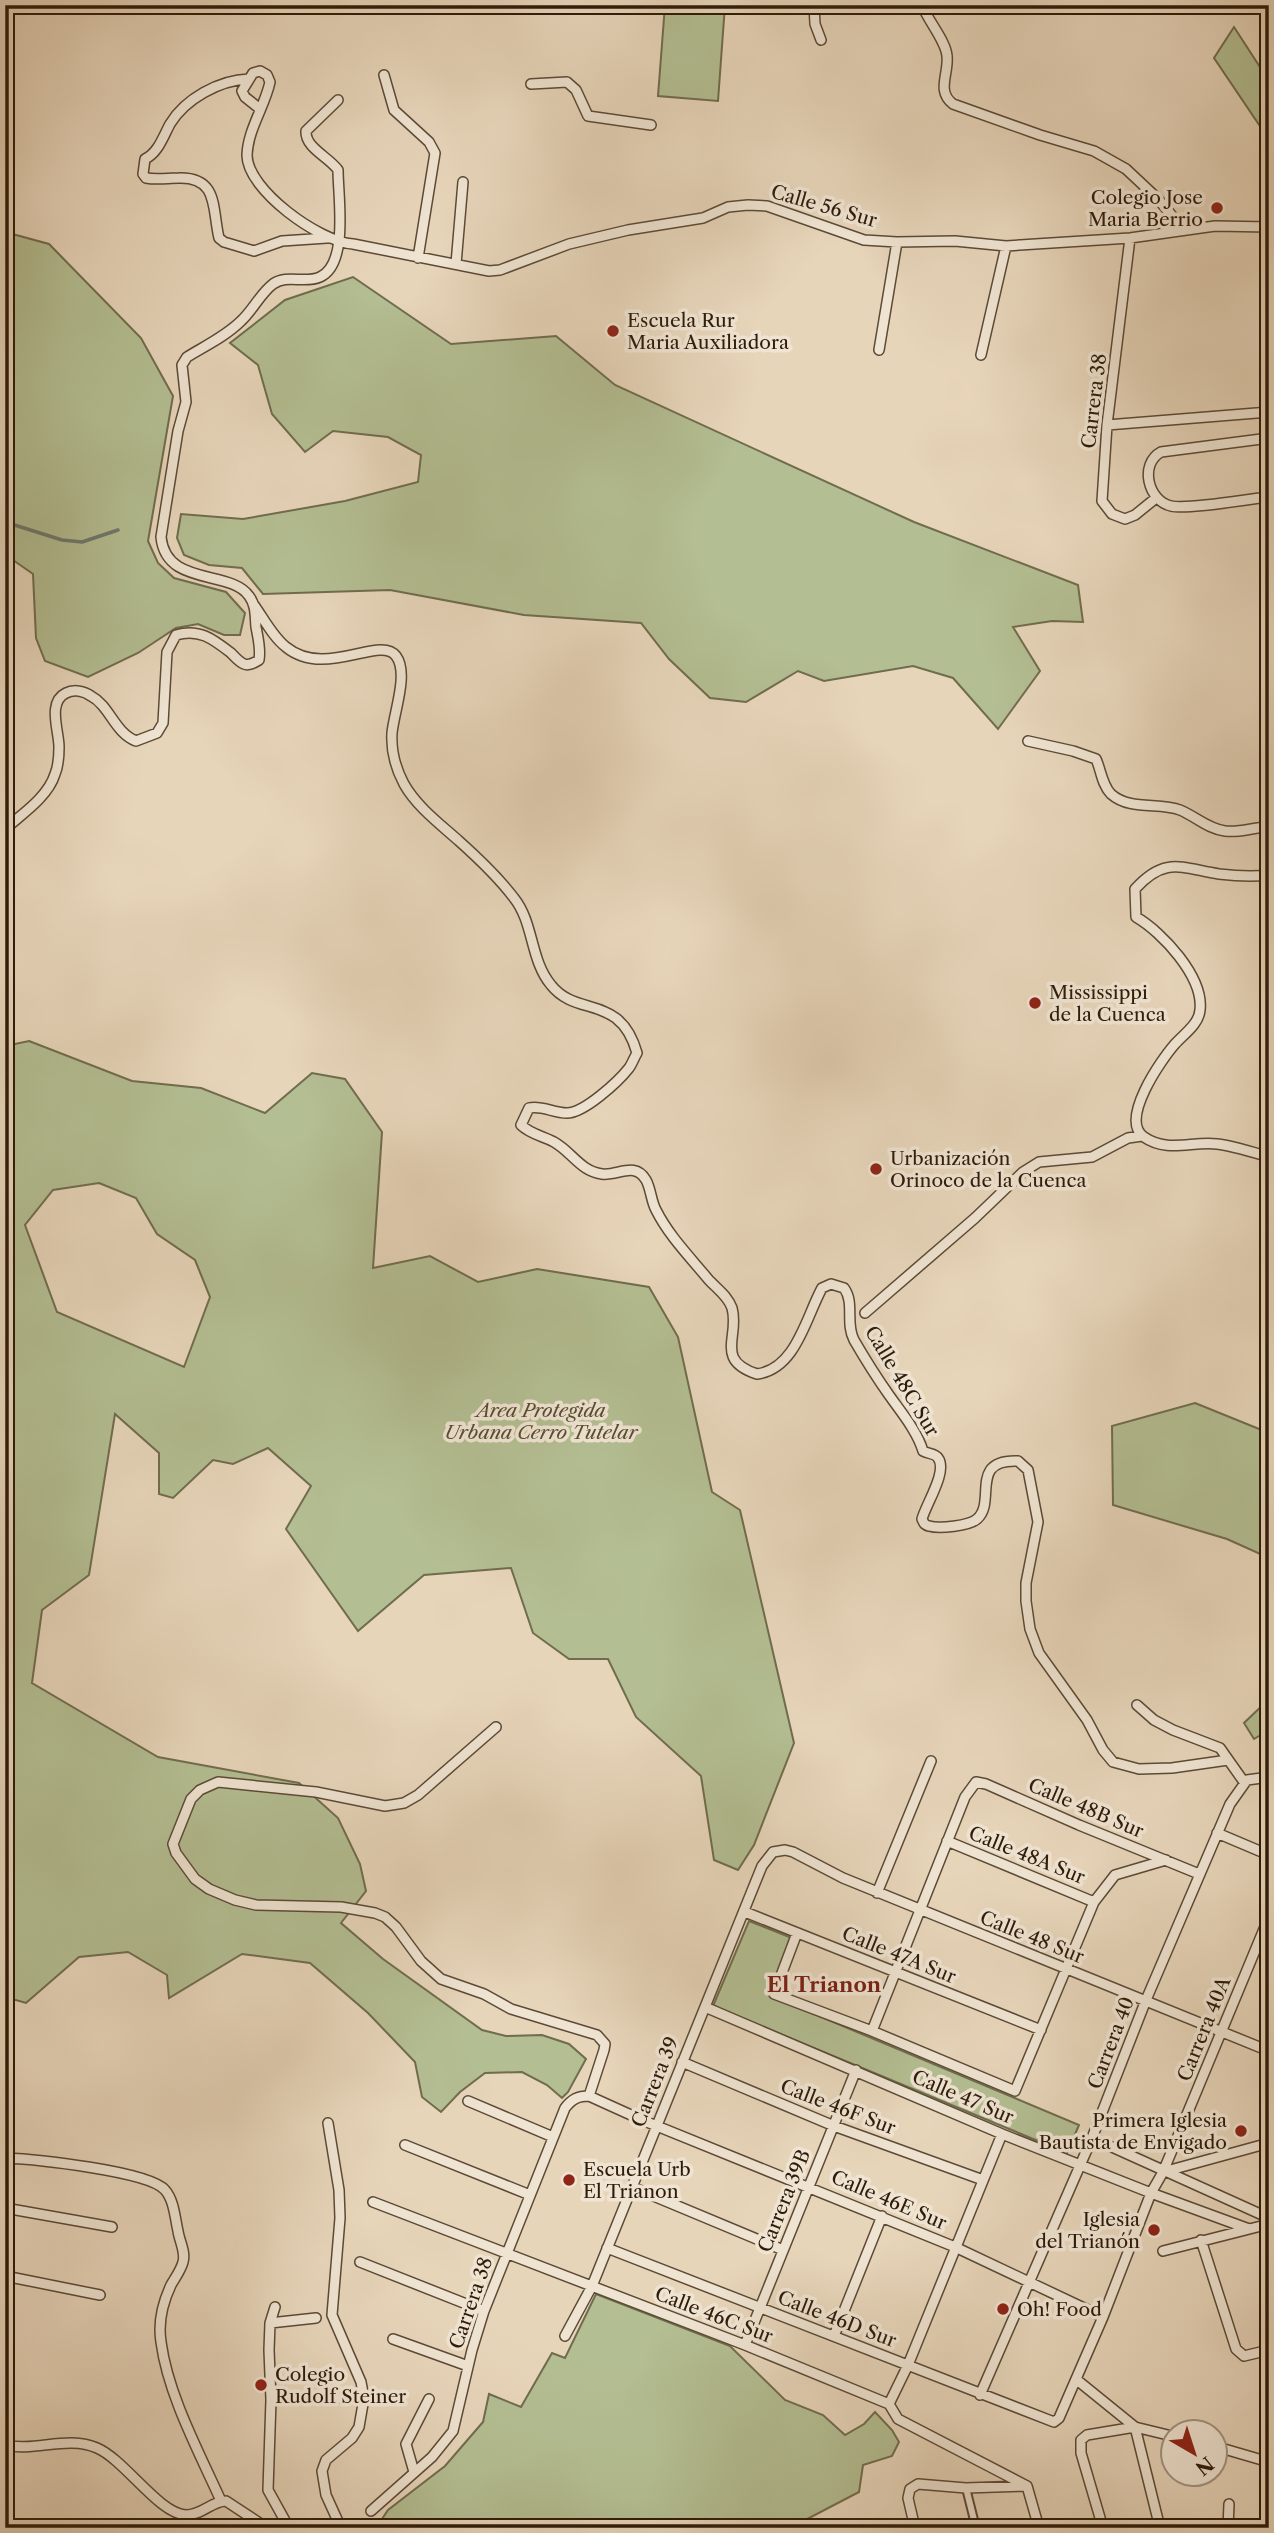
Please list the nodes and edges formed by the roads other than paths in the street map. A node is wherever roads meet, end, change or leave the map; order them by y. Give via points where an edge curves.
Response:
1 (814, 5) edge
2 (922, 5) edge
3 (821, 40) dead end
4 (384, 75) dead end
5 (248, 79) junction
6 (530, 84) dead end
7 (338, 100) dead end
8 (260, 109) junction
9 (651, 125) dead end
10 (463, 182) dead end
11 (1269, 227) edge
12 (1184, 230) junction
13 (327, 238) junction
14 (1130, 238) junction
15 (897, 242) junction
16 (339, 243) junction
17 (1006, 246) junction
18 (418, 258) junction
19 (456, 264) junction
20 (879, 349) dead end
21 (981, 355) dead end
22 (1269, 412) edge
23 (1107, 425) junction
24 (1269, 438) edge
25 (1269, 497) edge
26 (1156, 498) junction
27 (254, 605) junction
28 (1028, 741) dead end
29 (1269, 827) edge
30 (5, 830) edge
31 (1269, 875) edge
32 (1142, 1136) junction
33 (1269, 1157) edge
34 (865, 1313) dead end
35 (1138, 1705) dead end
36 (496, 1727) dead end
37 (1228, 1760) junction
38 (931, 1761) dead end
39 (1269, 1777) edge
40 (1244, 1782) junction
41 (1217, 1833) junction
42 (947, 1841) junction
43 (785, 1850) joint
44 (1269, 1856) edge
45 (1166, 1860) junction
46 (1199, 1874) junction
47 (877, 1893) junction
48 (1094, 1902) junction
49 (919, 1910) junction
50 (744, 1912) junction
51 (1269, 1917) edge
52 (797, 1933) junction
53 (1066, 1970) junction
54 (897, 1973) junction
55 (1146, 2000) junction
56 (705, 2007) junction
57 (1041, 2030) junction
58 (872, 2031) junction
59 (1221, 2032) junction
60 (1269, 2051) edge
61 (682, 2062) junction
62 (856, 2070) junction
63 (589, 2096) junction
64 (468, 2101) dead end
65 (328, 2123) dead end
66 (657, 2124) junction
67 (834, 2126) junction
68 (1002, 2134) junction
69 (553, 2137) junction
70 (1092, 2138) junction
71 (1269, 2143) edge
72 (405, 2145) dead end
73 (5, 2158) edge
74 (1079, 2164) junction
75 (1163, 2172) junction
76 (983, 2180) junction
77 (808, 2185) junction
78 (632, 2187) junction
79 (1151, 2193) junction
80 (530, 2195) junction
81 (373, 2202) dead end
82 (5, 2208) edge
83 (882, 2216) junction
84 (1269, 2218) edge
85 (1269, 2224) edge
86 (112, 2227) dead end
87 (1249, 2230) junction
88 (1201, 2240) junction
89 (955, 2247) junction
90 (607, 2248) junction
91 (783, 2250) junction
92 (1163, 2251) dead end
93 (507, 2253) junction
94 (360, 2262) dead end
95 (5, 2276) edge
96 (1030, 2282) junction
97 (592, 2286) junction
98 (100, 2295) dead end
99 (275, 2307) dead end
100 (760, 2308) junction
101 (484, 2311) junction
102 (1103, 2317) junction
103 (316, 2318) dead end
104 (270, 2323) junction
105 (565, 2336) dead end
106 (834, 2336) junction
107 (393, 2339) dead end
108 (745, 2345) junction
109 (1269, 2350) edge
110 (908, 2365) junction
111 (468, 2366) junction
112 (1077, 2380) junction
113 (980, 2395) junction
114 (341, 2398) dead end
115 (429, 2399) dead end
116 (271, 2400) junction
117 (889, 2404) junction
118 (1054, 2422) joint
119 (1135, 2427) junction
120 (1158, 2433) edge
121 (5, 2445) edge
122 (1228, 2450) edge
123 (1269, 2462) edge
124 (414, 2472) junction
125 (1027, 2486) junction
126 (966, 2488) junction
127 (222, 2501) junction
128 (1229, 2504) dead end
129 (371, 2511) dead end
130 (267, 2528) edge
131 (289, 2528) edge
132 (341, 2528) edge
133 (915, 2528) edge
134 (976, 2528) edge
135 (1039, 2528) edge
136 (1103, 2528) edge
137 (1160, 2528) edge
138 (1228, 2528) edge

1 - 3 street via 814,24
2 - 12 street via 946,48 946,98 1094,151 1126,169
4 - 18 street via 394,110 435,153
5 - 8 street via 242,91
5 - 8 street via 260,71 270,82
5 - 13 street via 194,97 145,159 143,174 152,180 201,182 210,191 219,238 224,242 254,251 282,241
6 - 9 street via 567,82 576,90 587,116
7 - 16 street via 306,131 306,137 338,170
8 - 13 street, Calle 56 Sur via 248,146 249,170 291,214
10 - 19 street
11 - 12 street, Calle 56 Sur
12 - 14 street, Calle 56 Sur
13 - 16 street, Calle 56 Sur
14 - 17 street, Calle 56 Sur
14 - 23 street, Carrera 38
15 - 17 street, Calle 56 Sur
15 - 19 street, Calle 56 Sur via 864,240 767,206 748,205 569,244 500,270
15 - 20 street
16 - 18 street, Calle 56 Sur
16 - 27 street via 330,270 320,277 275,282 242,320 182,365 186,402 162,550 184,570 242,589
17 - 21 street
18 - 19 street, Calle 56 Sur
22 - 23 street
23 - 26 street, Carrera 38 via 1102,501 1108,511 1130,518
24 - 26 street via 1161,452 1148,472
25 - 26 street via 1177,507
27 - 30 street via 260,652 259,660 252,664 244,664 199,633 176,635 167,652 163,723 147,738 124,736 94,697 82,691 69,691 59,698 55,774 46,792
27 - 37 street, Calle 48C Sur via 285,647 310,660 380,648 397,657 401,667 393,756 404,784 514,897 540,968 559,993 617,1018 632,1036 637,1053 629,1068 577,1111 535,1106 525,1112 521,1125 556,1143 584,1168 602,1174 628,1169 642,1174 655,1209 674,1238 729,1302 733,1321 730,1348 739,1366 757,1374 779,1366 822,1288 831,1284 844,1288 854,1339 923,1451 940,1461 940,1477 922,1518 928,1527 952,1527 979,1518 986,1480 1004,1460 1018,1461 1028,1470 1038,1522 1026,1583 1030,1629 1039,1653 1107,1756 1139,1769
28 - 29 street via 1096,759 1102,781 1123,801 1178,809 1225,831
31 - 32 street via 1220,874 1184,865 1164,867 1135,889 1136,917 1177,954 1198,988 1200,1010 1135,1110
32 - 33 street via 1169,1147 1215,1144
32 - 34 street via 1128,1138 1092,1157 1038,1162
35 - 37 street via 1173,1730 1220,1748
36 - 63 street via 404,1803 385,1806 316,1792 218,1782 191,1799 173,1844 195,1879 209,1889 256,1905 341,1907 385,1917 440,1979 512,2009 592,2032 603,2041 604,2050
37 - 40 street
38 - 47 street
39 - 40 street
40 - 41 street, Carrera 40
41 - 44 street
41 - 46 street, Carrera 40
42 - 45 street, Calle 48B Sur via 965,1797 981,1782
42 - 48 street, Calle 48A Sur
42 - 49 street
43 - 47 street, Calle 48 Sur
43 - 50 street, Carrera 39 via 766,1859
45 - 46 street, Calle 48B Sur
45 - 48 street via 1115,1875
46 - 55 street, Carrera 40
47 - 49 street, Calle 48 Sur
48 - 53 street
49 - 53 street, Calle 48 Sur
49 - 54 street
50 - 52 street, Calle 47A Sur
50 - 56 street, Carrera 39
51 - 59 street, Carrera 40A
52 - 54 street, Calle 47A Sur
52 - 58 street, Calle 47 Sur via 774,1994
53 - 55 street, Calle 48 Sur
53 - 57 street
54 - 57 street, Calle 47A Sur
54 - 58 street
55 - 59 street, Calle 48 Sur
55 - 70 street, Carrera 40
56 - 61 street, Carrera 39
56 - 62 street, Calle 47 Sur
57 - 58 street, Calle 47 Sur via 1015,2091
59 - 60 street, Calle 48 Sur
59 - 75 street, Carrera 40A
61 - 66 street, Carrera 39
61 - 67 street, Calle 46F Sur
62 - 67 street, Carrera 39B
62 - 68 street, Calle 47 Sur
63 - 66 street
63 - 69 street, Carrera 38 via 569,2103
64 - 69 street
65 - 132 street via 340,2218 332,2315 364,2398 359,2427 326,2460 322,2472 326,2495
66 - 77 street, Calle 46E Sur
66 - 78 street, Carrera 39
67 - 76 street, Calle 46F Sur
67 - 77 street, Carrera 39B
68 - 74 street, Calle 47 Sur
68 - 76 street
69 - 80 street, Carrera 38
70 - 74 street, Carrera 40
70 - 75 street
71 - 75 street
72 - 80 street
73 - 127 street via 126,2175 166,2191 184,2256 165,2300 161,2343 177,2399
74 - 79 street, Calle 47 Sur
74 - 96 street, Carrera 40
75 - 79 street, Carrera 40A
75 - 84 street
76 - 89 street
77 - 83 street, Calle 46E Sur
77 - 91 street, Carrera 39B
78 - 90 street, Carrera 39
78 - 91 street
79 - 87 street, Calle 47 Sur
79 - 102 street, Carrera 40A
80 - 93 street, Carrera 38
81 - 93 street, Calle 46C Sur
82 - 86 street
83 - 89 street, Calle 46E Sur
83 - 106 street
85 - 87 street
87 - 88 street
88 - 92 street
88 - 109 street via 1236,2349 1244,2356
89 - 96 street, Calle 46E Sur
89 - 110 street
90 - 97 street, Carrera 39
90 - 100 street, Calle 46D Sur
91 - 100 street, Carrera 39B
93 - 97 street, Calle 46C Sur
93 - 101 street, Carrera 38
94 - 101 street
95 - 98 street
96 - 102 street, Calle 46E Sur
96 - 113 street, Carrera 40
97 - 105 street, Carrera 39
97 - 108 street, Calle 46C Sur
99 - 104 street
100 - 106 street, Calle 46D Sur
100 - 108 street, Carrera 39B
101 - 111 street, Carrera 38
102 - 112 street, Carrera 40A
103 - 104 street
104 - 116 street
106 - 110 street, Calle 46D Sur
107 - 111 street
108 - 117 street, Calle 46C Sur
110 - 113 street, Calle 46D Sur
110 - 117 street
111 - 124 street, Carrera 38 via 453,2431
112 - 118 street, Carrera 40A
112 - 119 street
113 - 118 street, Calle 46D Sur
114 - 116 street
115 - 124 street via 406,2444
116 - 131 street via 268,2490
117 - 125 street, Calle 46C Sur via 898,2419
119 - 120 street
119 - 136 street via 1081,2440
119 - 137 street
121 - 127 street via 97,2448 180,2514 198,2513
122 - 123 street
124 - 129 street, Carrera 38
125 - 126 street
125 - 135 street
126 - 133 street via 918,2484 910,2489
126 - 134 street
127 - 130 street via 235,2504
128 - 138 street

